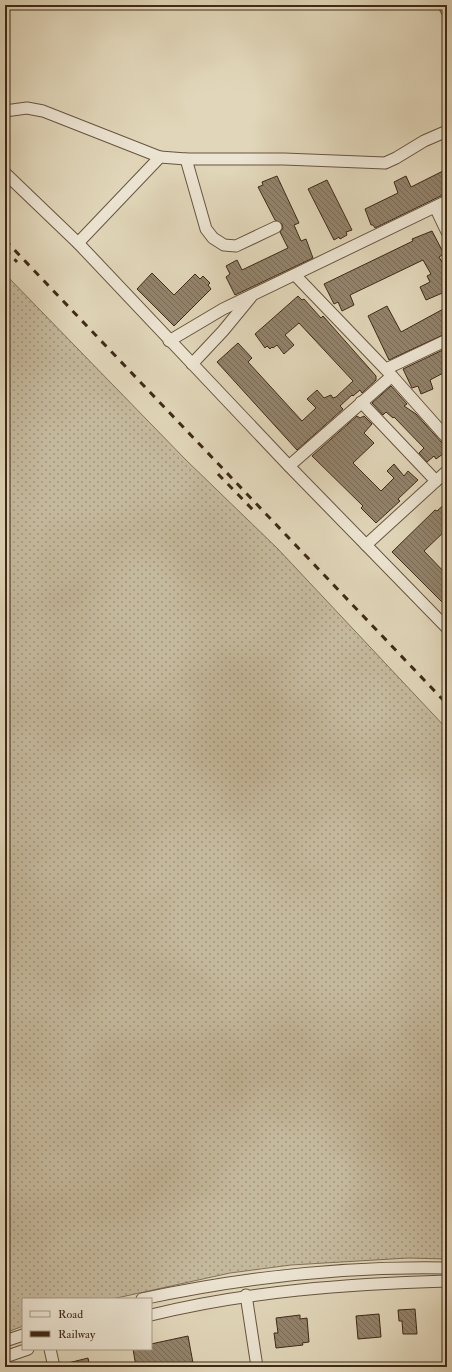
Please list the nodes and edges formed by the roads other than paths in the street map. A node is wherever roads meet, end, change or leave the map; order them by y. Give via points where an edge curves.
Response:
1 (444, 5) edge
2 (447, 11) edge
3 (5, 110) edge
4 (447, 131) edge
5 (160, 157) junction
6 (186, 159) junction
7 (5, 173) edge
8 (447, 201) edge
9 (435, 207) junction
10 (276, 227) dead end
11 (447, 232) edge
12 (78, 243) junction
13 (295, 275) junction
14 (252, 296) junction
15 (447, 340) edge
16 (169, 341) junction
17 (192, 364) junction
18 (389, 372) junction
19 (361, 402) junction
20 (447, 438) edge
21 (289, 466) junction
22 (447, 471) edge
23 (436, 482) junction
24 (366, 545) junction
25 (447, 628) edge
26 (447, 1268) edge
27 (447, 1281) edge
28 (246, 1295) junction
29 (146, 1298) edge
30 (152, 1314) edge
31 (22, 1335) edge
32 (5, 1341) edge
33 (25, 1350) edge
34 (50, 1350) edge
35 (5, 1356) edge
36 (54, 1367) edge
37 (257, 1367) edge

1 - 2 street
3 - 5 street via 27,108 43,111
4 - 6 street via 385,163
5 - 6 street
5 - 12 street
6 - 10 street via 206,228 212,238 224,245 236,246
7 - 12 street
8 - 9 street
9 - 11 street
9 - 13 street
12 - 16 street
13 - 14 street
13 - 18 street
14 - 16 street via 209,316
14 - 17 street
15 - 18 street
16 - 17 street
17 - 21 street
18 - 19 street
18 - 20 street
19 - 21 street
19 - 23 street
21 - 24 street
22 - 23 street
23 - 24 street
24 - 25 street
26 - 29 street via 408,1267 290,1274 182,1290
27 - 28 street via 344,1286
28 - 30 street
28 - 37 street
31 - 32 street
33 - 35 street
34 - 36 street

